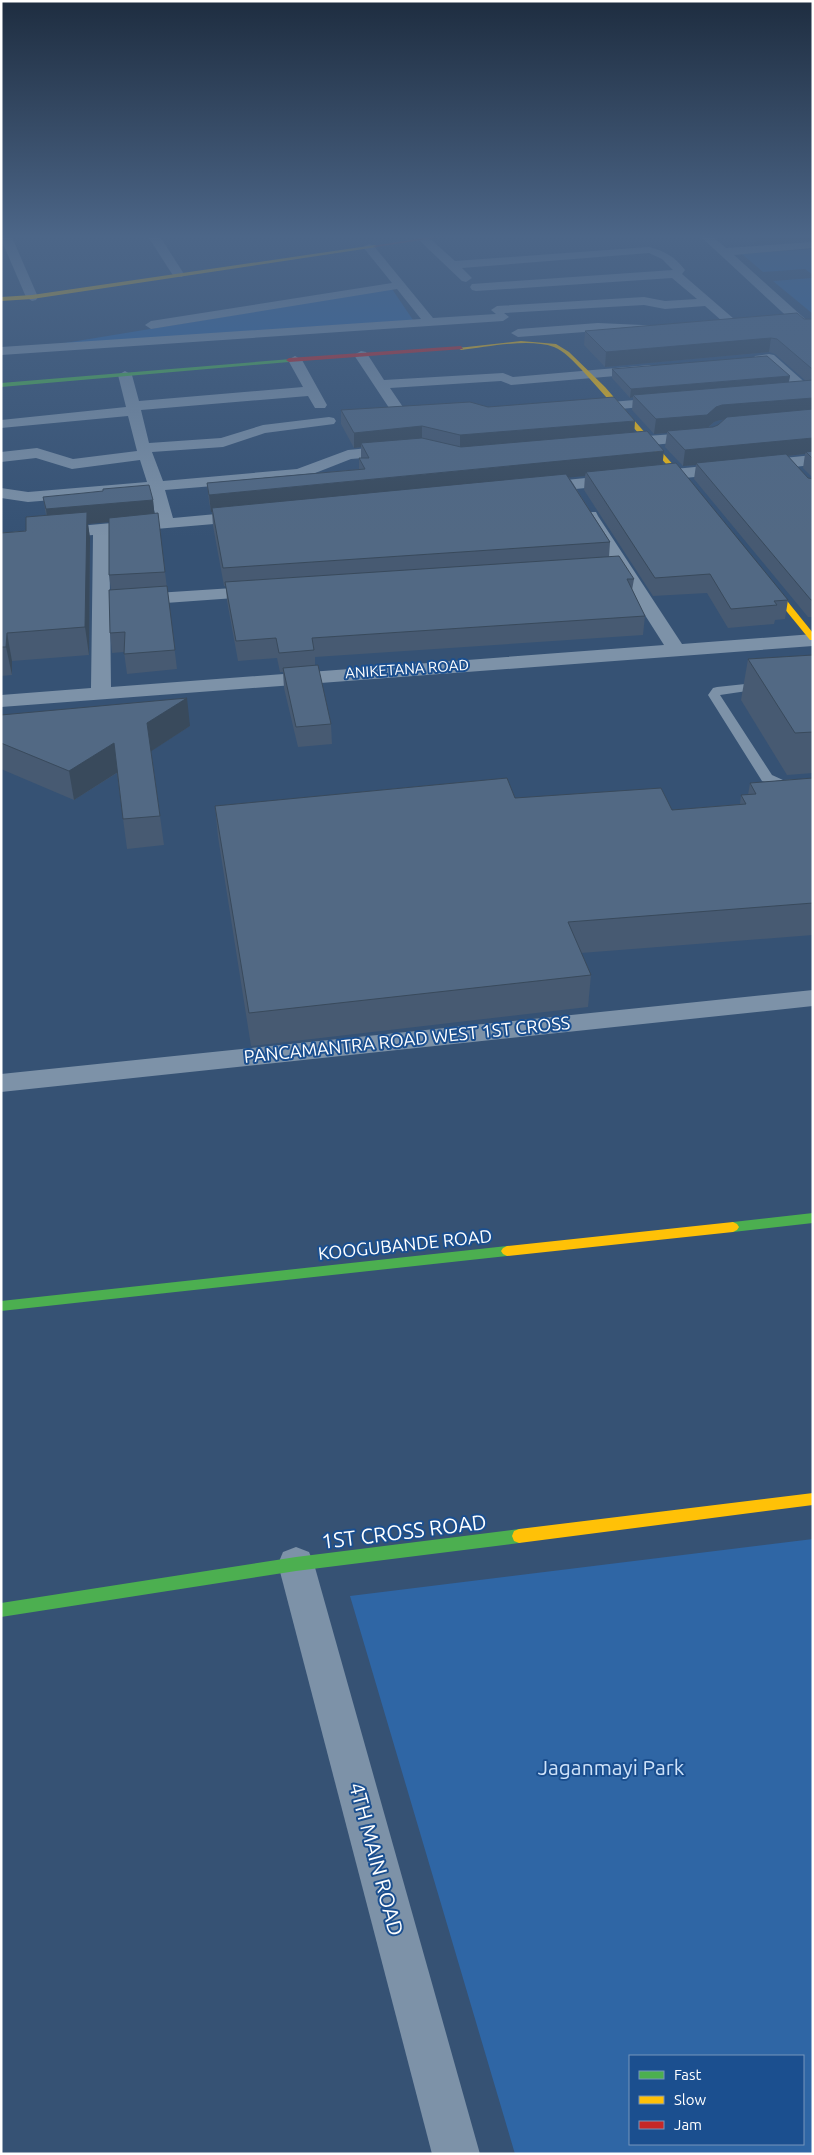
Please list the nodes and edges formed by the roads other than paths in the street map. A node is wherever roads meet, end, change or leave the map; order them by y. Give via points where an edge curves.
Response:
1 (90, 336) edge
2 (363, 336) edge
3 (521, 336) edge
4 (539, 336) edge
5 (662, 336) edge
6 (523, 338) junction
7 (627, 341) edge
8 (321, 344) junction
9 (577, 345) dead end
10 (557, 346) junction
11 (1, 351) edge
12 (752, 354) edge
13 (362, 355) junction
14 (295, 360) junction
15 (660, 368) edge
16 (125, 375) junction
17 (590, 375) junction
18 (381, 384) junction
19 (1, 386) edge
20 (809, 389) edge
21 (312, 391) junction
22 (785, 391) edge
23 (686, 400) edge
24 (616, 405) junction
25 (133, 408) junction
26 (570, 409) edge
27 (419, 415) edge
28 (402, 416) junction
29 (1, 424) edge
30 (714, 431) edge
31 (649, 441) junction
32 (599, 445) edge
33 (144, 452) junction
34 (1, 457) edge
35 (813, 460) edge
36 (788, 463) junction
37 (679, 474) junction
38 (801, 476) edge
39 (156, 485) junction
40 (571, 485) junction
41 (524, 489) edge
42 (1, 493) edge
43 (703, 503) edge
44 (264, 514) edge
45 (166, 524) junction
46 (101, 530) junction
47 (1, 538) edge
48 (622, 567) junction
49 (602, 568) edge
50 (758, 570) edge
51 (278, 590) edge
52 (101, 602) junction
53 (813, 639) edge
54 (676, 650) junction
55 (774, 686) edge
56 (101, 693) junction
57 (1, 702) edge
58 (813, 783) edge
59 (813, 998) edge
60 (1, 1083) edge
61 (813, 1218) edge
62 (1, 1306) edge
63 (813, 1499) edge
64 (296, 1564) junction
65 (1, 1610) edge
66 (456, 2154) edge

1 - 11 street
2 - 8 street
3 - 6 street
4 - 6 street
5 - 7 street
6 - 10 street
6 - 13 street
8 - 11 street
8 - 13 street
8 - 14 street
9 - 10 street
10 - 17 street
12 - 20 street via 769,358
13 - 18 street
14 - 16 street
14 - 21 street
15 - 17 street
16 - 19 street
16 - 25 street
17 - 18 street via 511,382 503,377
17 - 24 street
18 - 28 street
20 - 22 street
21 - 25 street
21 - 33 street via 332,426 263,429 223,442
23 - 24 street
24 - 26 street
24 - 31 street
25 - 29 street
25 - 33 street
27 - 28 street
28 - 39 street via 422,448 346,450 300,474
30 - 31 street via 710,436
31 - 32 street
31 - 37 street
33 - 34 street via 72,464 37,453
33 - 39 street
35 - 36 street
36 - 37 street
36 - 38 street
37 - 40 street
37 - 43 street
39 - 42 street via 28,497
39 - 45 street
40 - 41 street
40 - 48 street
44 - 45 street
45 - 46 street
46 - 47 street
46 - 52 street
48 - 49 street
48 - 54 street
50 - 53 street
51 - 52 street
52 - 56 street
53 - 54 street, ANIKETANA ROAD
54 - 56 street, ANIKETANA ROAD
55 - 58 lane via 726,689 714,695 767,778 786,785
56 - 57 street, ANIKETANA ROAD
59 - 60 street, PANCAMANTRA ROAD WEST 1ST CROSS
61 - 62 street, KOOGUBANDE ROAD
63 - 64 street, 1ST CROSS ROAD
64 - 65 street, 1ST CROSS ROAD
64 - 66 street, 4TH MAIN ROAD

